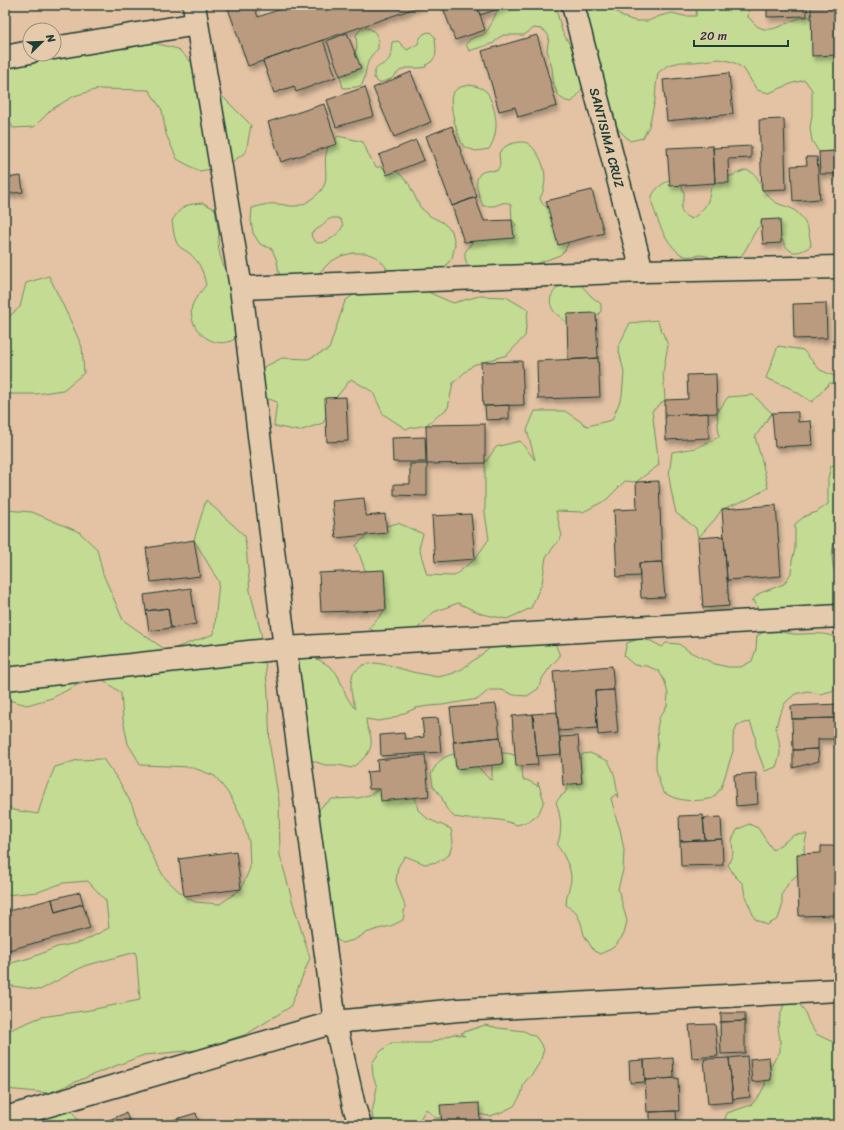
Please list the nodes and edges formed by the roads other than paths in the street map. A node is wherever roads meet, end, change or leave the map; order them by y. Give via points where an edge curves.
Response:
1 (573, 5) edge
2 (196, 14) edge
3 (62, 46) edge
4 (22, 54) edge
5 (5, 57) edge
6 (839, 267) edge
7 (642, 270) junction
8 (241, 288) junction
9 (839, 616) edge
10 (285, 648) junction
11 (5, 679) edge
12 (839, 990) edge
13 (335, 1022) junction
14 (5, 1118) edge
15 (360, 1125) edge

1 - 7 street, SANTISIMA CRUZ
2 - 3 street
2 - 8 street
4 - 5 street
6 - 7 street
7 - 8 street
8 - 10 street
9 - 10 street
10 - 11 street
10 - 13 street
12 - 13 street via 458,1010
13 - 14 street
13 - 15 street

